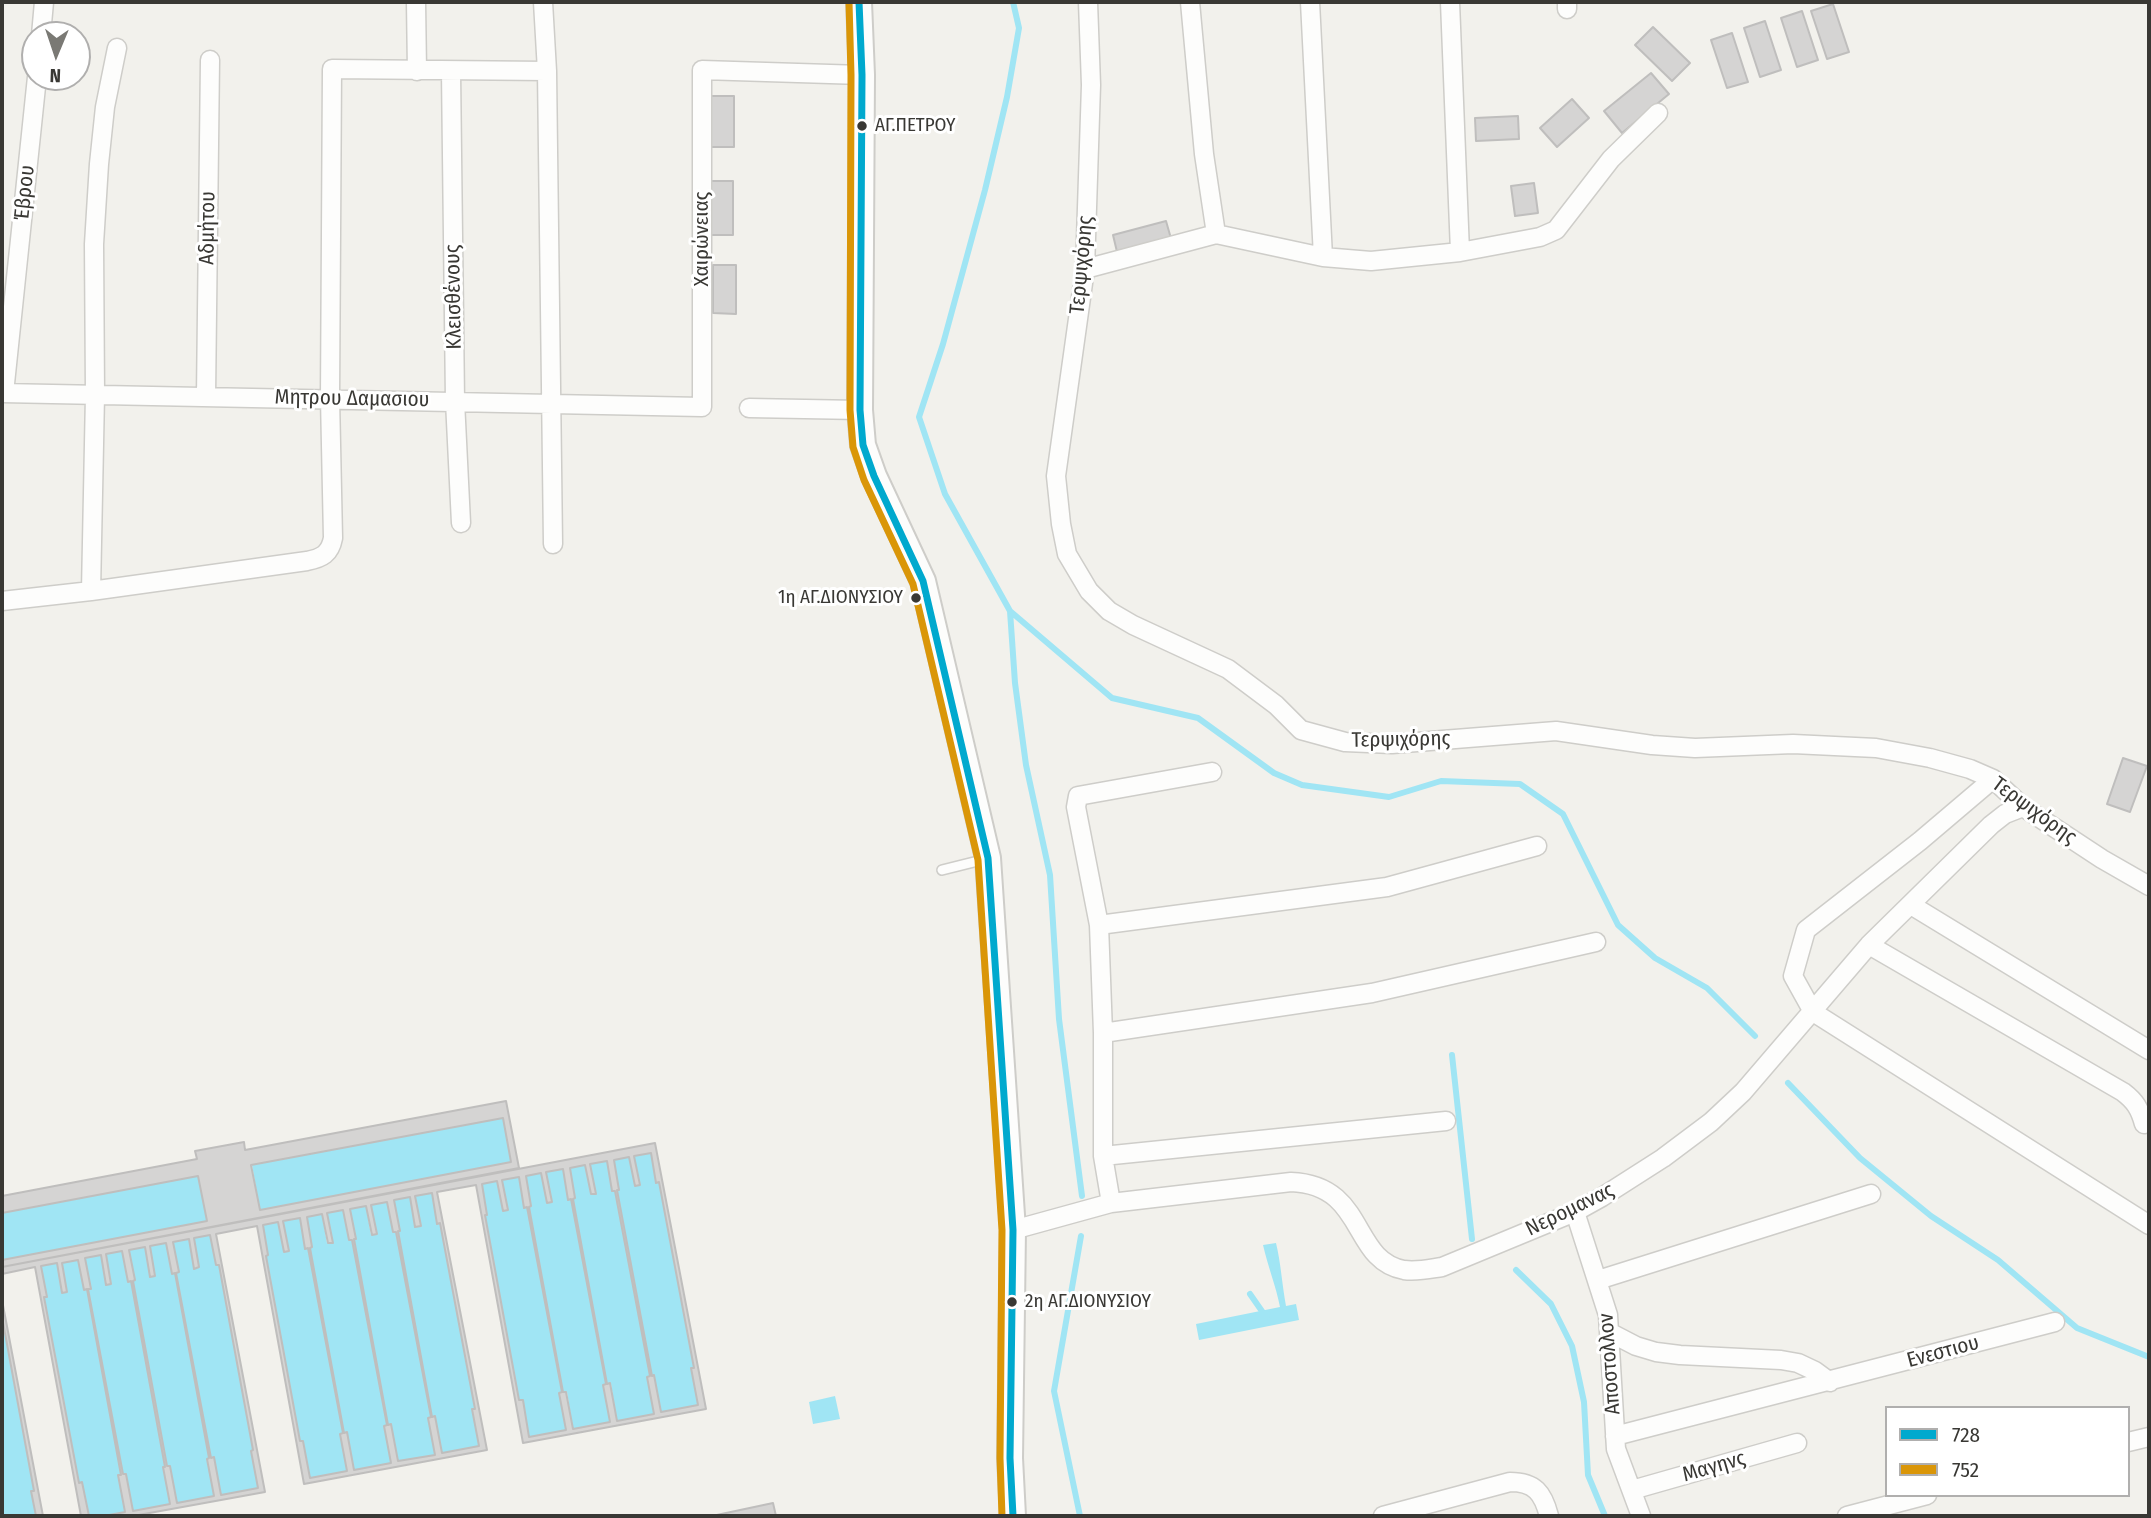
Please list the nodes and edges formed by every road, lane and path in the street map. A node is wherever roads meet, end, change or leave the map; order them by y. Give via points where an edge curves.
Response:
1 (44, 2) edge
2 (416, 2) edge
3 (543, 2) edge
4 (859, 2) edge
5 (1088, 2) edge
6 (1190, 2) edge
7 (1311, 2) edge
8 (1450, 2) edge
9 (42, 21) edge
10 (117, 48) dead end
11 (210, 60) dead end
12 (417, 71) junction
13 (547, 71) junction
14 (451, 72) junction
15 (862, 75) junction
16 (35, 91) edge
17 (1658, 113) dead end
18 (1216, 234) junction
19 (1460, 252) junction
20 (1324, 257) junction
21 (1085, 269) junction
22 (3, 393) edge
23 (95, 394) junction
24 (206, 396) junction
25 (330, 398) junction
26 (455, 401) junction
27 (551, 404) junction
28 (702, 407) joint
29 (749, 408) dead end
30 (860, 410) junction
31 (461, 523) dead end
32 (553, 544) dead end
33 (91, 591) junction
34 (2, 601) edge
35 (1212, 772) dead end
36 (1993, 779) junction
37 (2023, 807) junction
38 (1537, 846) dead end
39 (988, 858) junction
40 (942, 870) dead end
41 (2149, 886) edge
42 (1911, 905) junction
43 (1099, 925) junction
44 (1596, 942) dead end
45 (1869, 945) junction
46 (1814, 1012) junction
47 (1103, 1033) junction
48 (2149, 1050) edge
49 (1446, 1121) dead end
50 (2144, 1124) dead end
51 (1103, 1156) junction
52 (1871, 1194) dead end
53 (1111, 1203) junction
54 (1575, 1212) junction
55 (2149, 1225) edge
56 (1013, 1230) junction
57 (1598, 1280) junction
58 (2055, 1322) dead end
59 (1609, 1332) junction
60 (1830, 1381) junction
61 (1615, 1436) junction
62 (2149, 1437) edge
63 (2130, 1442) edge
64 (1797, 1443) dead end
65 (1632, 1490) junction
66 (1919, 1497) edge
67 (1013, 1516) edge
68 (1384, 1516) edge
69 (1549, 1516) edge
70 (1641, 1516) edge
71 (1847, 1516) edge

1 - 9 street
2 - 12 street
3 - 13 street
4 - 15 street
5 - 21 street, Τερψιχόρης via 1091,85
6 - 18 street
7 - 20 street
8 - 19 street
10 - 23 street via 99,164 94,244
11 - 24 street, Αδμήτου
12 - 14 street
12 - 25 street via 332,69
13 - 14 street
13 - 27 street
14 - 26 street, Κλεισθένους
15 - 28 street, Χαιρώνειας via 702,70
15 - 30 street
16 - 22 street, Έβρου
17 - 19 street via 1611,159 1556,230
18 - 20 street
18 - 21 street
19 - 20 street via 1371,261
21 - 36 street, Τερψιχόρης via 1056,476 1068,554 1089,591 1109,611 1228,669 1301,730 1345,742 1392,744 1556,731 1695,748 1793,744 1876,748 1909,752
22 - 23 street, Μητρου Δαμασιου
23 - 24 street, Μητρου Δαμασιου
23 - 33 street
24 - 25 street, Μητρου Δαμασιου
25 - 26 street, Μητρου Δαμασιου
25 - 33 street via 333,538 327,553 307,561
26 - 27 street, Μητρου Δαμασιου
26 - 31 street, Κλεισθένους
27 - 28 street, Μητρου Δαμασιου
27 - 32 street
29 - 30 street
30 - 39 street via 863,445 874,476 923,581
33 - 34 street
35 - 43 street via 1078,796 1076,807
36 - 37 street, Τερψιχόρης
36 - 46 street via 1806,930 1793,976
37 - 41 street, Τερψιχόρης
37 - 42 street, Νερομανας via 1991,825
38 - 43 street via 1387,887
39 - 40 lane
39 - 56 street
42 - 45 street, Νερομανας
42 - 48 street
43 - 47 street
44 - 47 street via 1372,993
45 - 46 street, Νερομανας
45 - 50 street via 2123,1092 2135,1101
46 - 54 street, Νερομανας via 1743,1093 1711,1122 1663,1158
46 - 55 street
47 - 51 street
49 - 51 street
51 - 53 street
52 - 57 street
53 - 54 street, Νερομανας via 1308,1182 1339,1199 1374,1252 1403,1270 1442,1267
53 - 56 street, Νερομανας
54 - 57 street, Αποστολλον
56 - 67 street
57 - 59 street, Αποστολλον
58 - 60 street, Ενεστιου
59 - 60 street via 1656,1352 1798,1363
59 - 61 street, Αποστολλον
60 - 61 street, Ενεστιου
61 - 65 street, Αποστολλον
62 - 63 street
64 - 65 street, Μαγηνς
65 - 70 street, Αποστολλον
66 - 71 street
68 - 69 street via 1523,1482 1536,1489

